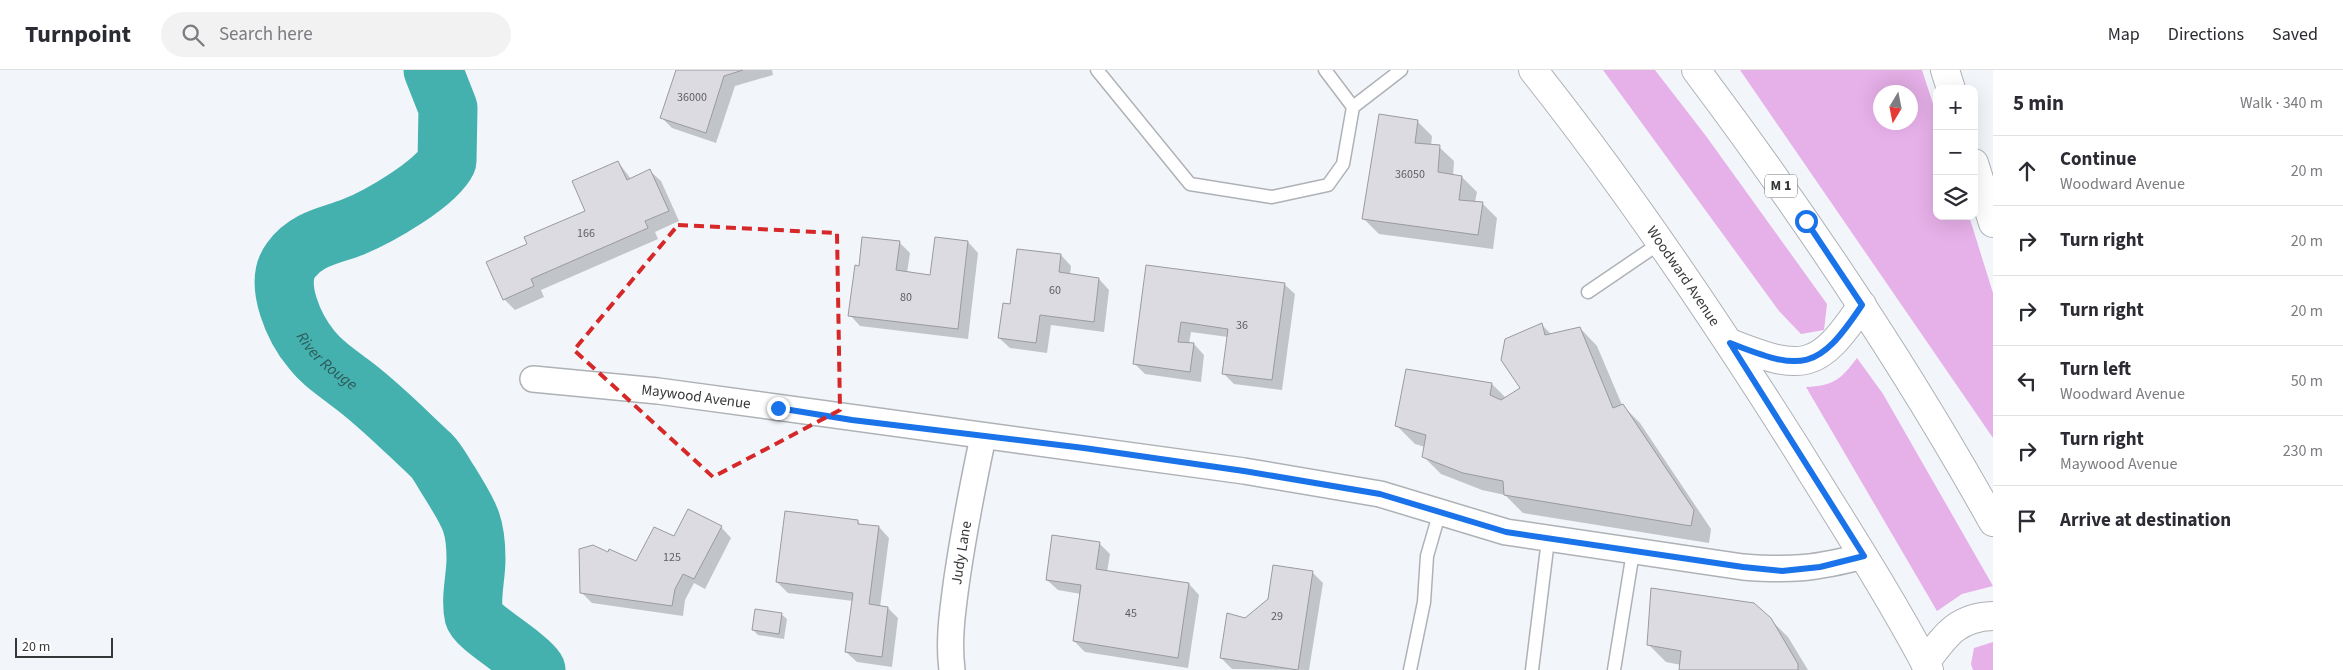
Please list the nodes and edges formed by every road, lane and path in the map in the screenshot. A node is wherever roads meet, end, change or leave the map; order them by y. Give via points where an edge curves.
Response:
1 (1097, 70) edge
2 (1325, 70) edge
3 (1401, 70) edge
4 (1534, 70) edge
5 (1696, 70) edge
6 (1945, 70) edge
7 (1950, 85) edge
8 (1353, 107) junction
9 (1978, 175) edge
10 (1993, 223) edge
11 (1660, 243) junction
12 (1588, 292) dead end
13 (1862, 305) junction
14 (1730, 343) junction
15 (533, 379) dead end
16 (983, 437) junction
17 (1980, 476) edge
18 (1440, 511) junction
19 (1993, 522) edge
20 (1548, 540) junction
21 (1633, 552) junction
22 (1864, 556) junction
23 (1993, 616) edge
24 (1927, 666) edge
25 (952, 670) edge
26 (1410, 670) edge
27 (1532, 670) edge
28 (1614, 670) edge

1 - 8 lane via 1190,184 1272,197 1328,185 1343,164
2 - 8 lane
3 - 8 lane
4 - 11 main road, Woodward Avenue
5 - 13 main road, M 1
6 - 7 main road
9 - 10 main road
11 - 12 lane
11 - 14 main road, Woodward Avenue
13 - 14 main road via 1829,350 1812,359 1792,362 1767,358
13 - 17 main road, M 1
14 - 22 main road, Woodward Avenue
15 - 16 street, Maywood Avenue via 658,391
16 - 18 street, Maywood Avenue via 1244,471 1380,494
16 - 25 street, Judy Lane via 953,606 950,636
17 - 19 main road, M 1
18 - 20 street, Maywood Avenue via 1506,532
18 - 26 lane via 1427,556 1424,602
20 - 21 street, Maywood Avenue
20 - 27 lane
21 - 22 street, Maywood Avenue via 1782,571 1820,567
21 - 28 lane
22 - 24 main road, Woodward Avenue
23 - 24 main road via 1973,618 1958,625 1942,639

